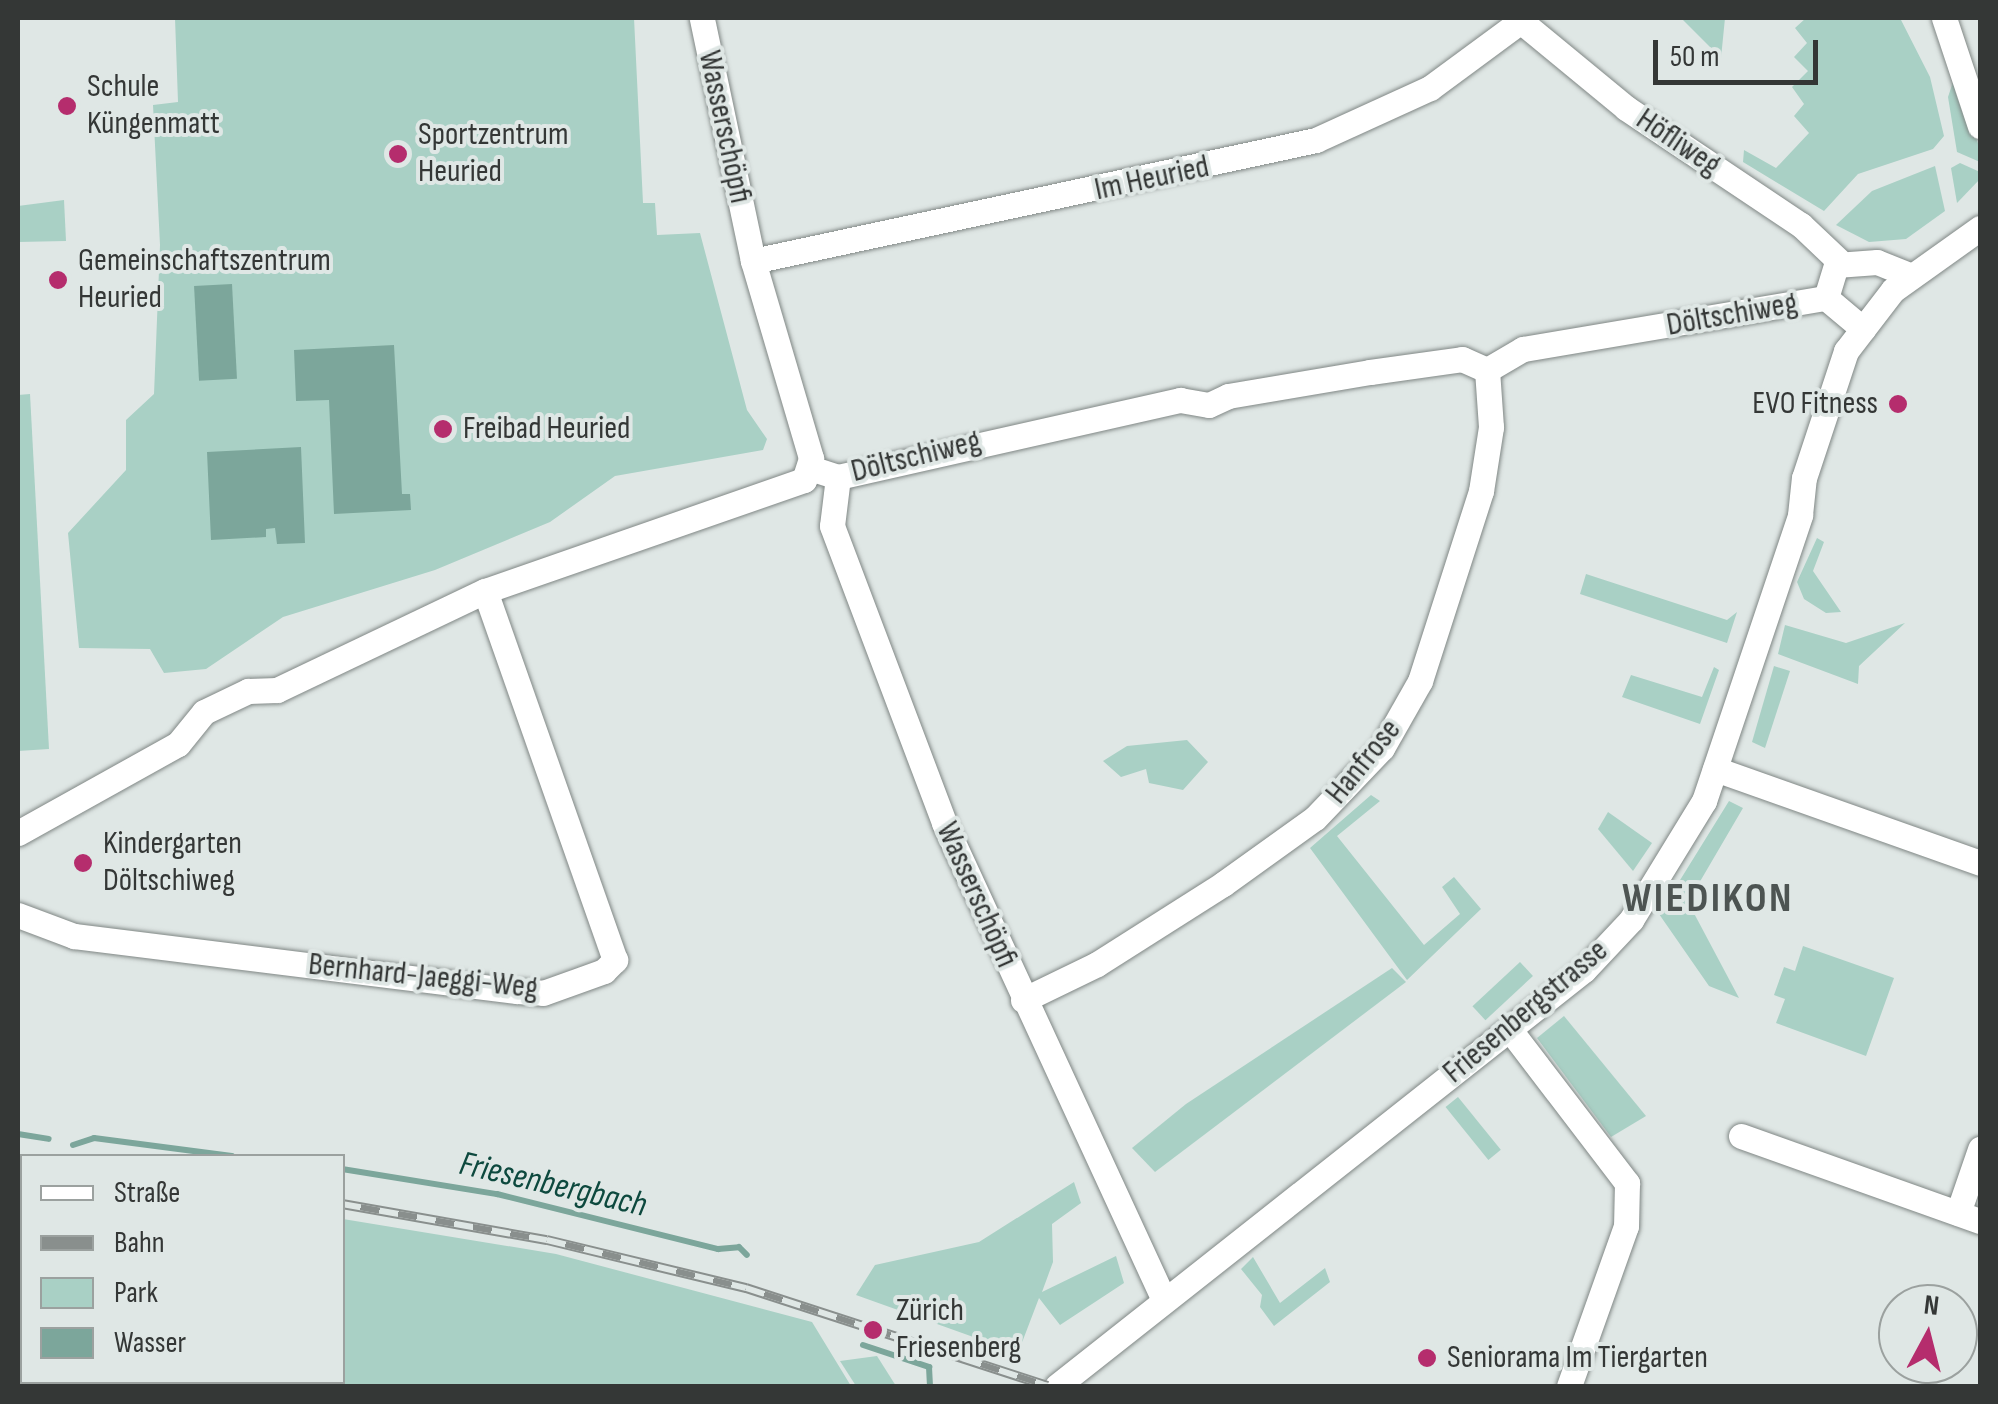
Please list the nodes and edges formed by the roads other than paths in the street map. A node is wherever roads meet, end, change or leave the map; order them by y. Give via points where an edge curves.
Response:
1 (702, 18) edge
2 (1944, 18) edge
3 (1519, 19) edge
4 (1980, 126) edge
5 (1980, 228) edge
6 (753, 261) junction
7 (1840, 262) junction
8 (1910, 275) junction
9 (1826, 298) junction
10 (1864, 329) junction
11 (1487, 370) junction
12 (810, 468) junction
13 (844, 475) junction
14 (486, 591) junction
15 (1715, 769) junction
16 (18, 834) edge
17 (1980, 863) edge
18 (18, 915) edge
19 (1022, 1000) junction
20 (1510, 1030) junction
21 (1741, 1136) dead end
22 (1980, 1149) edge
23 (1969, 1217) edge
24 (1164, 1300) junction
25 (1057, 1386) edge
26 (1569, 1386) edge

1 - 6 street, Wasserschöpfi
2 - 4 street
3 - 6 street, Im Heuried via 1430,88 1316,140
3 - 7 street, Höfliweg via 1610,96 1800,225
5 - 8 street, Friesenbergstrasse
6 - 12 street, Wasserschöpfi
7 - 8 street via 1877,262
7 - 9 street
8 - 10 street, Friesenbergstrasse
9 - 10 street
9 - 11 street, Döltschiweg via 1523,348
10 - 15 street, Friesenbergstrasse via 1840,366 1804,478 1806,498
11 - 13 street, Döltschiweg via 1462,359 1282,384 1209,405 1180,400
11 - 19 street, Hanfrose via 1491,426 1484,480 1420,682 1382,748 1316,818 1224,884 1097,964
12 - 13 street, Döltschiweg
12 - 14 street, Döltschiweg via 792,490 624,540
13 - 19 street, Wasserschöpfi via 832,526 937,806
14 - 16 street, Döltschiweg via 277,690 248,691 204,712 178,744
14 - 18 street, Bernhard-Jaeggi-Weg via 615,960 604,972 543,993 516,991 74,936
15 - 17 street
15 - 20 street, Friesenbergstrasse via 1696,821 1642,905 1584,970
19 - 24 street, Wasserschöpfi
20 - 24 street, Friesenbergstrasse
20 - 26 street via 1628,1184 1626,1226
21 - 23 street
22 - 23 street
24 - 25 street, Friesenbergstrasse

